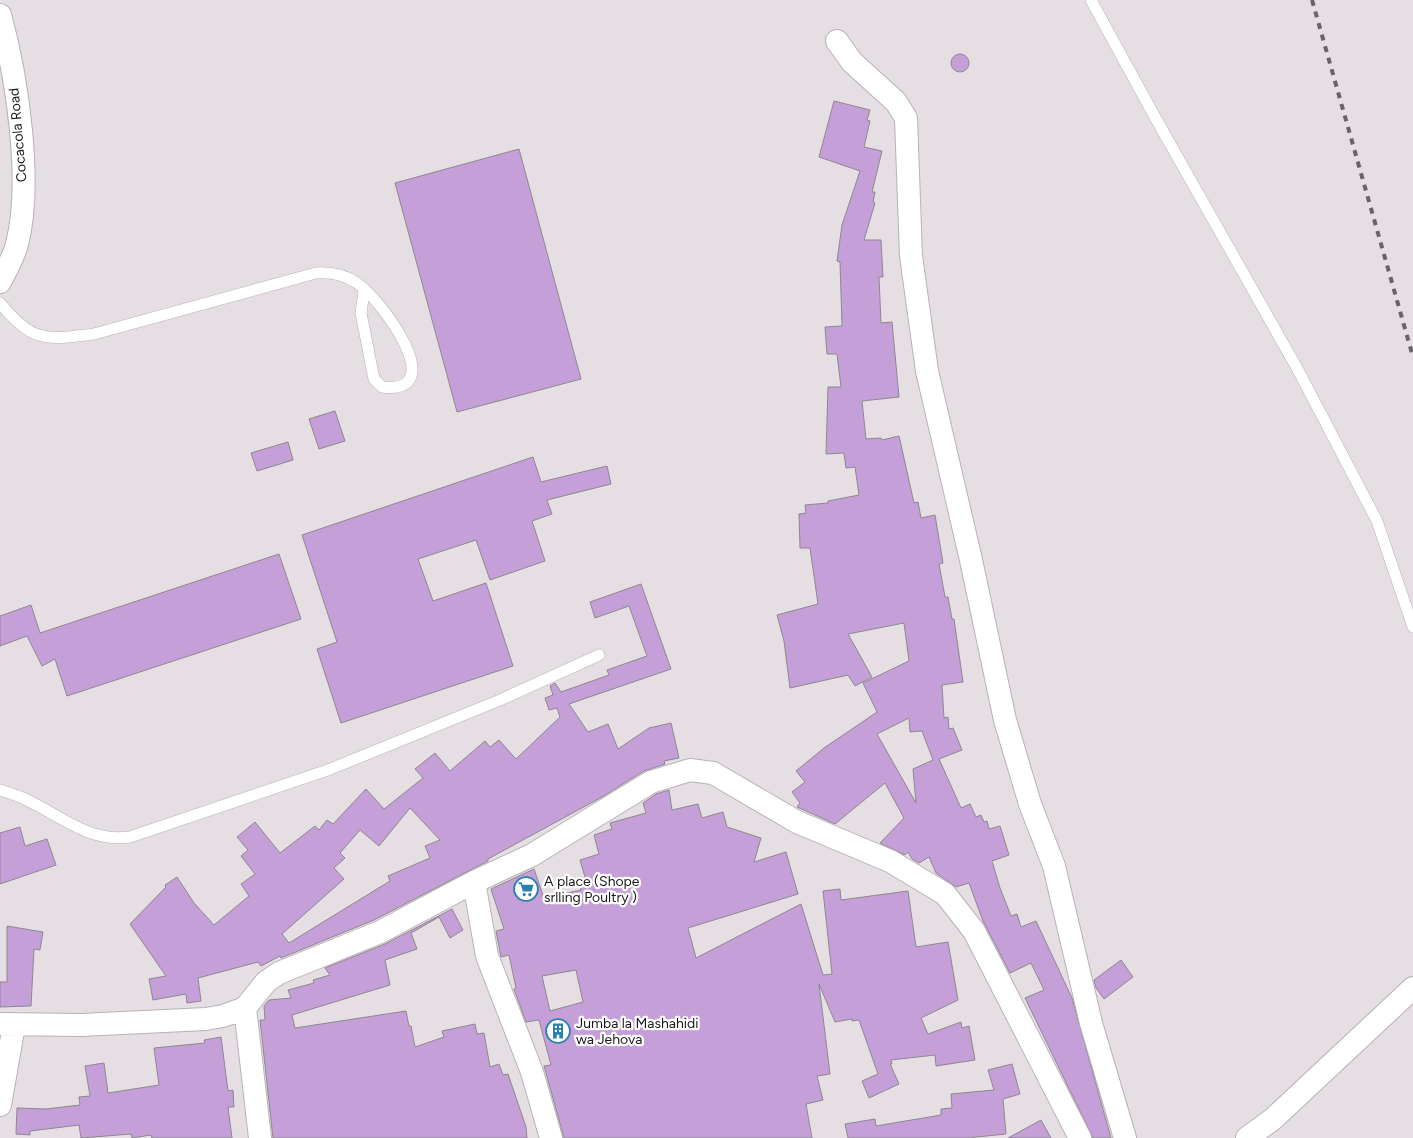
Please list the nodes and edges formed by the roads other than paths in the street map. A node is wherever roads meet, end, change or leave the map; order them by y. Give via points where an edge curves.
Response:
1 (1091, 0) edge
2 (0, 15) edge
3 (837, 41) dead end
4 (0, 282) edge
5 (364, 291) junction
6 (0, 303) edge
7 (1413, 627) edge
8 (599, 655) dead end
9 (0, 790) edge
10 (474, 882) junction
11 (1413, 988) edge
12 (245, 1008) junction
13 (7, 1024) edge
14 (0, 1105) edge
15 (260, 1138) edge
16 (551, 1138) edge
17 (1080, 1138) edge
18 (1125, 1138) edge
19 (1247, 1138) edge

1 - 7 lane via 1297,368 1377,521
2 - 4 street, Cocacola Road via 15,90 23,155 23,207 17,245
3 - 18 street via 852,62 896,102 906,118 911,256 929,379 1005,720 1030,804 1054,866 1094,1032
5 - 5 lane via 391,318 404,342 412,365 412,376 403,386 382,387 374,379 361,313
5 - 6 lane via 351,279 316,273 94,334 60,338 38,336 19,326
8 - 9 lane via 500,700 328,770 130,837 107,838 89,834 27,800
10 - 12 street via 388,928 279,973 266,982
10 - 16 street via 487,956 532,1072
10 - 17 street via 532,855 651,782 690,770 713,773 797,822 890,862 945,894 974,931
11 - 19 street via 1273,1119
12 - 13 street via 206,1019 80,1025
12 - 15 street
13 - 14 street

